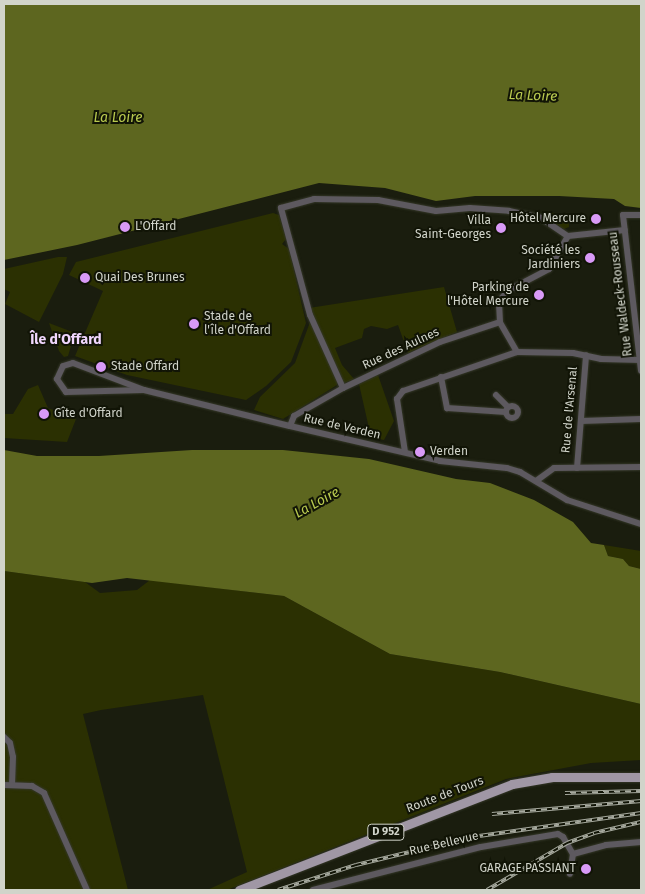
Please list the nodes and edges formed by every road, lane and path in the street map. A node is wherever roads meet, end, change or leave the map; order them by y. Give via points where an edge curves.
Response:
1 (641, 215) edge
2 (625, 230) junction
3 (568, 236) junction
4 (500, 322) junction
5 (517, 352) junction
6 (586, 355) junction
7 (641, 360) edge
8 (641, 371) edge
9 (441, 377) junction
10 (343, 388) junction
11 (144, 390) junction
12 (496, 395) dead end
13 (641, 418) edge
14 (580, 421) junction
15 (290, 426) junction
16 (405, 452) junction
17 (641, 466) edge
18 (577, 468) junction
19 (536, 481) junction
20 (641, 524) edge
21 (4, 737) edge
22 (641, 777) edge
23 (12, 784) junction
24 (4, 785) edge
25 (641, 842) edge
26 (572, 854) junction
27 (570, 874) dead end
28 (87, 890) edge
29 (239, 890) edge
30 (313, 890) edge

1 - 2 street, Rue Waldeck-Rousseau via 623,215
2 - 3 street
2 - 7 street, Rue Waldeck-Rousseau
3 - 4 street via 550,269 509,290 499,302
3 - 10 street via 541,218 509,211 470,208 436,211 378,200 314,199 281,208 310,315
4 - 5 street
4 - 10 street, Rue des Aulnes via 440,342
5 - 6 street
5 - 9 street
6 - 7 street
6 - 14 street, Rue de l'Arsenal
7 - 8 street, Rue Waldeck-Rousseau
9 - 12 street via 447,408 507,410
9 - 16 street via 402,391 397,398
10 - 15 street, Rue des Aulnes via 294,416
11 - 11 street via 73,362 63,366 57,379 66,392
11 - 15 street, Rue de Verden
13 - 14 street
14 - 18 street, Rue de l'Arsenal
15 - 16 street, Rue de Verden
16 - 19 street, Rue de Verden via 440,461 507,468
17 - 18 street
18 - 19 street via 554,468
19 - 20 street, Rue de Verden via 567,500
21 - 23 street via 10,743 13,757
22 - 29 main road, Route de Tours / D 952 via 552,777 512,784
23 - 24 street
23 - 28 street via 32,786 44,793
25 - 26 street via 606,845
26 - 27 street
26 - 30 street, Rue Bellevue via 558,834 481,847

